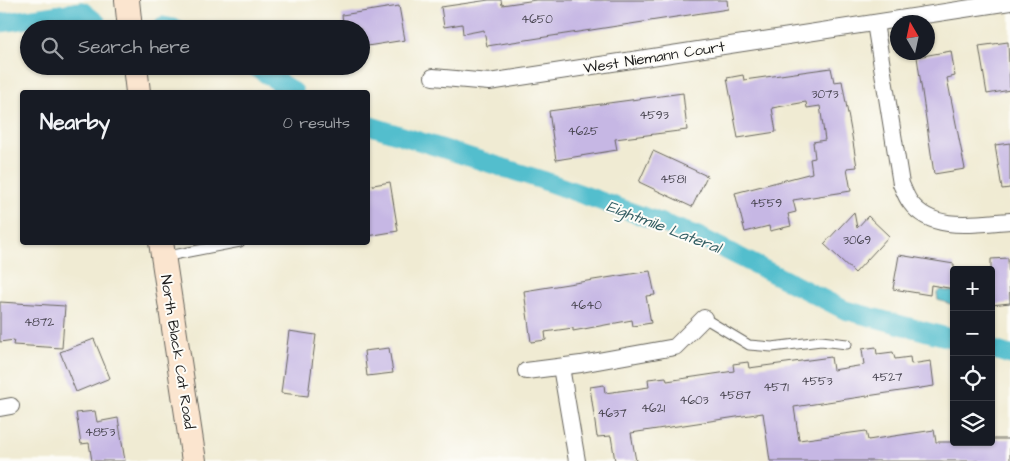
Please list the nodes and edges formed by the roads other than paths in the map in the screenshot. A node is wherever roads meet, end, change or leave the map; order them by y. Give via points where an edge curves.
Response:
1 (127, 0) edge
2 (1010, 2) edge
3 (129, 20) edge
4 (875, 23) junction
5 (136, 75) edge
6 (433, 77) dead end
7 (138, 90) edge
8 (1010, 221) edge
9 (211, 245) edge
10 (162, 250) edge
11 (704, 318) joint
12 (847, 344) dead end
13 (561, 367) junction
14 (526, 371) dead end
15 (194, 461) edge
16 (577, 461) edge

1 - 3 main road
2 - 4 street, West Niemann Court
4 - 6 street, West Niemann Court via 489,82
4 - 8 street via 901,184 910,202 923,214 940,222
5 - 7 main road
9 - 10 lane
10 - 15 main road, North Black Cat Road
11 - 12 lane via 749,345 772,347 821,341
11 - 13 street via 675,347
13 - 14 street
13 - 16 street

